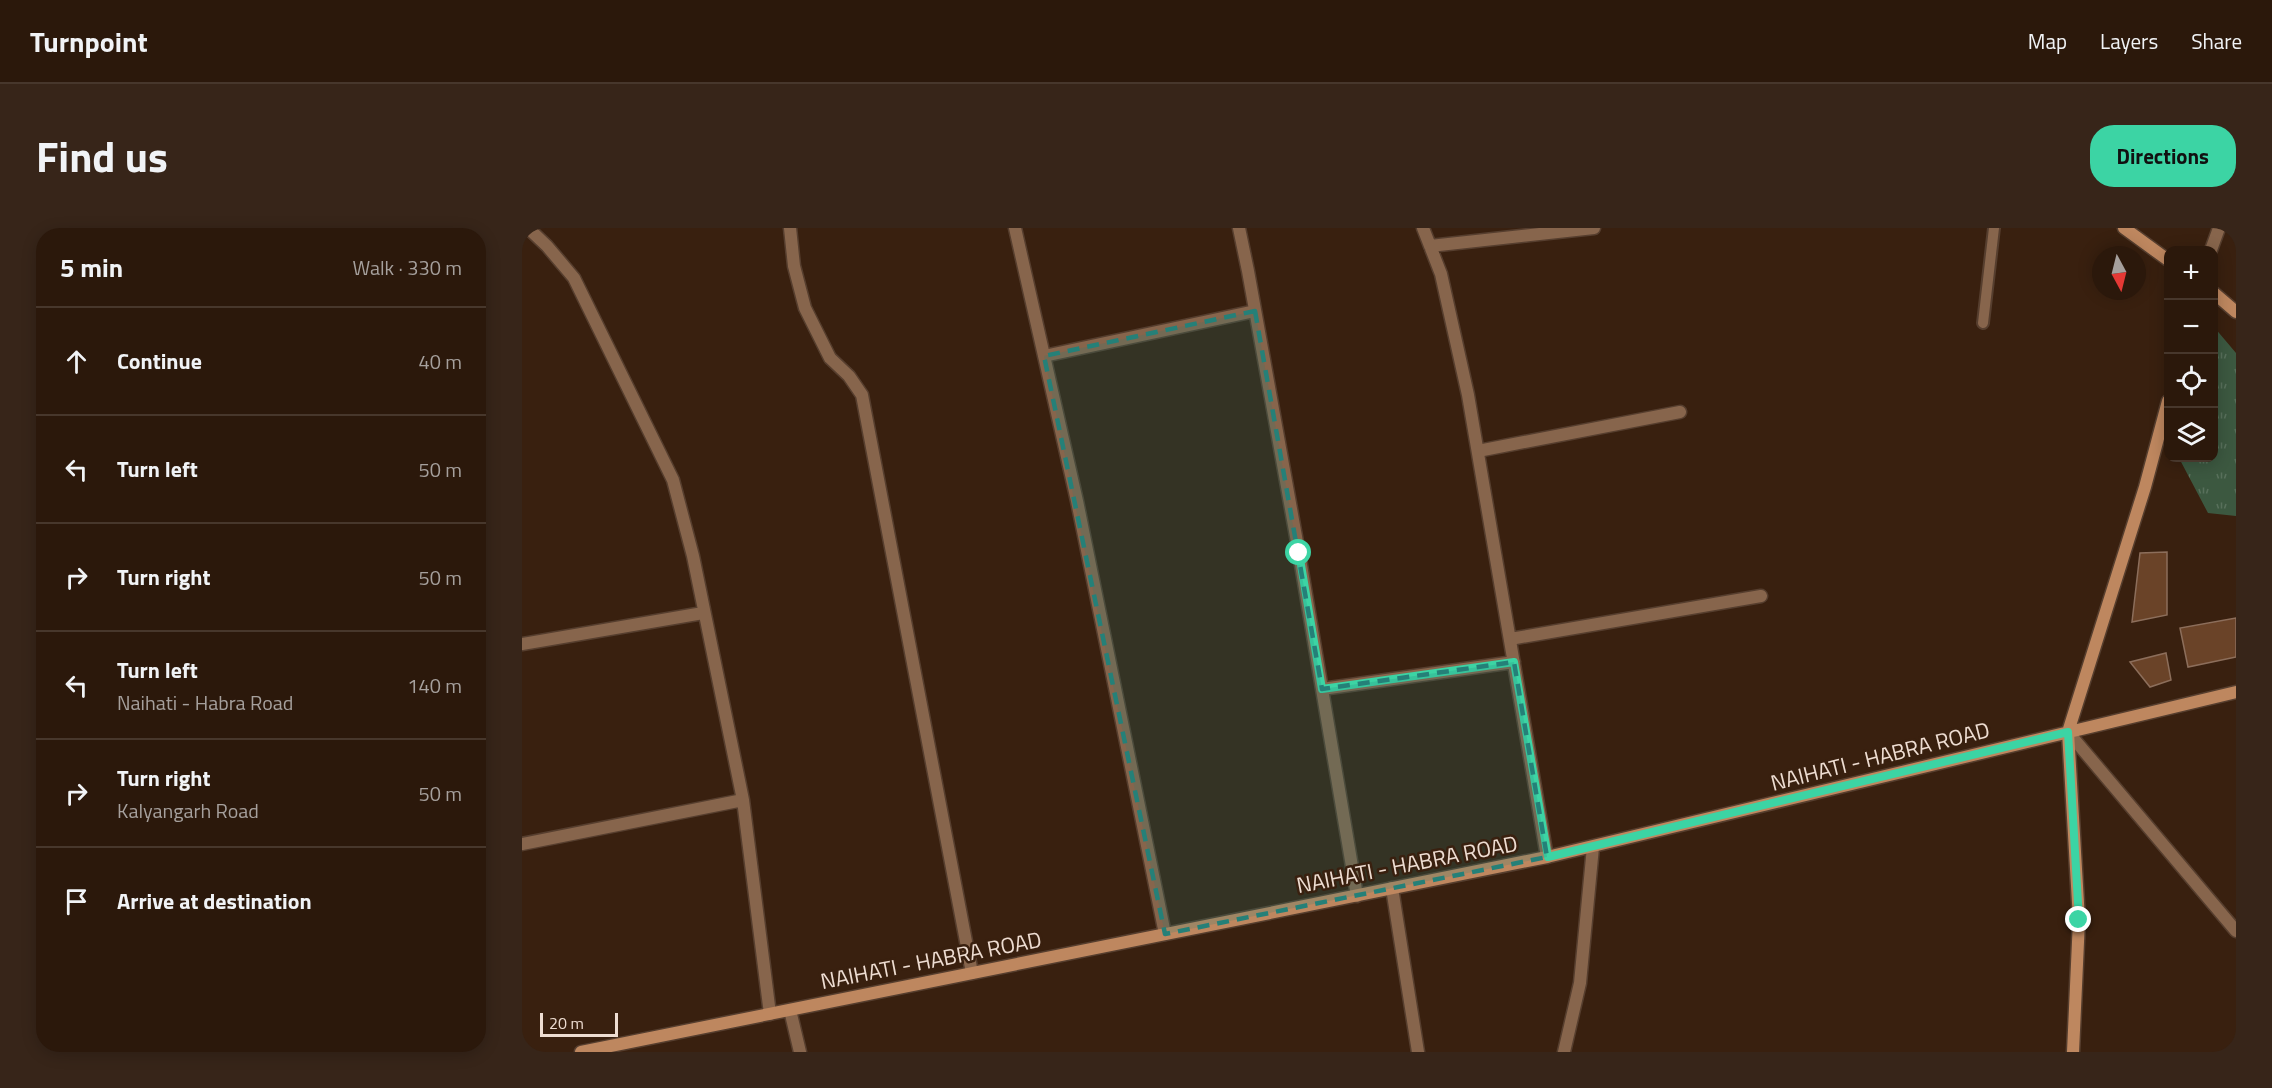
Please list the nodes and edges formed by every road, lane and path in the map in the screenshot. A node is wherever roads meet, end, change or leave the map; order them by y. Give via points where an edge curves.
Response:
1 (528, 228) edge
2 (789, 228) edge
3 (1015, 228) edge
4 (1239, 228) edge
5 (1423, 228) edge
6 (1594, 228) edge
7 (1994, 228) edge
8 (2124, 228) edge
9 (2219, 228) edge
10 (1430, 246) junction
11 (2212, 246) edge
12 (2164, 256) edge
13 (2218, 297) edge
14 (1255, 311) junction
15 (2236, 312) edge
16 (1983, 323) dead end
17 (1044, 356) junction
18 (2167, 408) edge
19 (1680, 412) dead end
20 (1478, 451) junction
21 (1761, 596) dead end
22 (704, 613) junction
23 (1510, 639) junction
24 (522, 644) edge
25 (1514, 662) junction
26 (1322, 689) junction
27 (2236, 692) edge
28 (2068, 732) junction
29 (743, 800) junction
30 (522, 844) edge
31 (1593, 847) junction
32 (1548, 857) junction
33 (1392, 888) junction
34 (1357, 896) junction
35 (2236, 931) edge
36 (1165, 934) junction
37 (972, 973) junction
38 (790, 1010) junction
39 (770, 1014) junction
40 (581, 1052) edge
41 (800, 1052) edge
42 (1418, 1052) edge
43 (1564, 1052) edge
44 (2073, 1052) edge

1 - 22 street via 574,278 673,480
2 - 37 street via 805,309 830,358 862,396
3 - 17 street
4 - 14 street
5 - 10 street
6 - 10 street
7 - 16 lane
8 - 12 main road
9 - 11 street
10 - 20 street via 1441,274
13 - 15 main road
14 - 17 street
14 - 26 street
17 - 36 street
18 - 28 main road
19 - 20 street
20 - 23 street
21 - 23 street
22 - 24 street
22 - 29 street
23 - 25 street
25 - 26 street
25 - 32 street
26 - 34 street
27 - 28 main road, NAIHATI - HABRA ROAD
28 - 31 main road, NAIHATI - HABRA ROAD
28 - 35 street
28 - 44 main road via 2079,920
29 - 30 street
29 - 39 street
31 - 32 main road, NAIHATI - HABRA ROAD
31 - 43 street via 1580,983
32 - 33 main road, NAIHATI - HABRA ROAD
33 - 34 main road, NAIHATI - HABRA ROAD
33 - 42 street
34 - 36 main road, NAIHATI - HABRA ROAD
36 - 37 main road, NAIHATI - HABRA ROAD
37 - 38 main road, NAIHATI - HABRA ROAD
38 - 39 main road, NAIHATI - HABRA ROAD
38 - 41 street
39 - 40 main road, NAIHATI - HABRA ROAD

